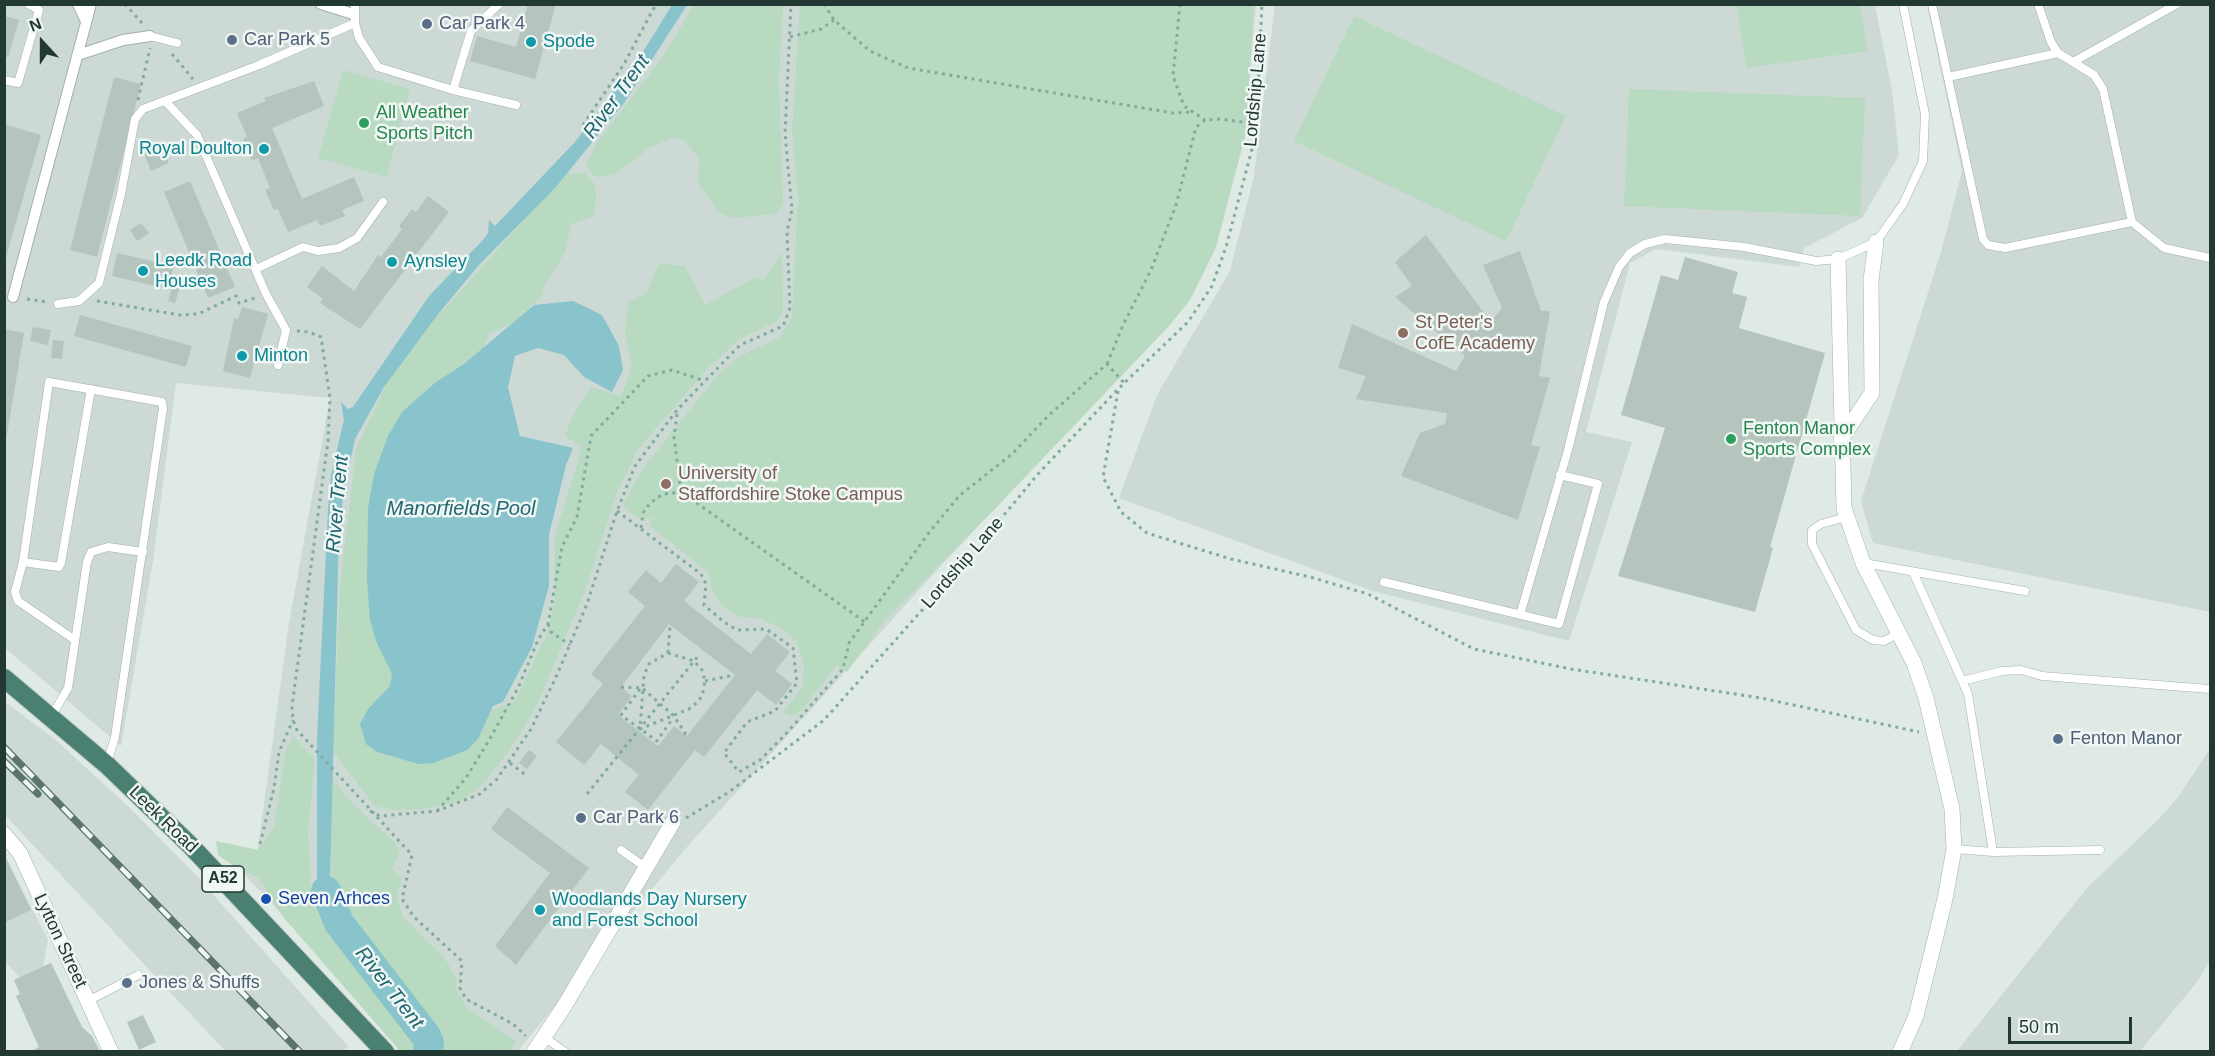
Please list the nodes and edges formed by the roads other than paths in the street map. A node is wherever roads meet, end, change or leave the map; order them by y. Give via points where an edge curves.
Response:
1 (28, 4) edge
2 (78, 4) edge
3 (91, 4) edge
4 (321, 4) edge
5 (499, 4) edge
6 (1903, 4) edge
7 (1932, 4) edge
8 (2038, 4) edge
9 (2177, 4) edge
10 (354, 14) edge
11 (86, 21) junction
12 (154, 37) joint
13 (177, 43) dead end
14 (2058, 53) junction
15 (78, 55) junction
16 (2073, 62) junction
17 (1948, 76) junction
18 (4, 80) edge
19 (453, 90) junction
20 (165, 101) junction
21 (516, 105) dead end
22 (383, 202) dead end
23 (2132, 222) junction
24 (1876, 242) junction
25 (2211, 258) edge
26 (1838, 259) junction
27 (256, 269) junction
28 (14, 297) road end
29 (58, 304) road end
30 (278, 365) dead end
31 (91, 389) junction
32 (1840, 439) junction
33 (1560, 475) junction
34 (1846, 517) junction
35 (142, 552) junction
36 (23, 561) junction
37 (1863, 563) junction
38 (1913, 572) junction
39 (1384, 582) dead end
40 (2025, 591) dead end
41 (1520, 615) junction
42 (1899, 633) junction
43 (75, 640) junction
44 (4, 678) edge
45 (1962, 681) junction
46 (2211, 689) edge
47 (51, 717) junction
48 (107, 765) junction
49 (673, 822) road end
50 (4, 834) edge
51 (1954, 849) junction
52 (621, 850) dead end
53 (2100, 850) dead end
54 (1993, 852) junction
55 (645, 867) junction
56 (138, 975) dead end
57 (88, 1001) junction
58 (538, 1045) edge
59 (111, 1052) edge
60 (385, 1052) edge
61 (565, 1052) edge
62 (1900, 1052) edge

1 - 18 lane via 39,10 18,83
2 - 11 street
3 - 11 street
4 - 10 street
5 - 19 lane via 471,31
6 - 24 lane via 1925,114 1923,161 1903,204
7 - 17 lane
8 - 14 lane
9 - 16 lane
10 - 19 lane via 359,38 378,67
10 - 20 lane
11 - 15 street
12 - 13 lane
12 - 15 street via 123,40
14 - 16 lane
14 - 17 lane
15 - 28 street
16 - 23 lane via 2094,75 2103,89
17 - 23 lane via 1980,232 1988,245 2005,248
19 - 21 lane
20 - 27 lane via 197,135
20 - 29 lane via 144,109 135,119 99,283 87,298 74,304
22 - 27 lane via 357,238 339,248 318,251 303,247
23 - 25 lane via 2164,248
24 - 26 lane
24 - 32 street via 1871,280 1872,393
26 - 32 street
26 - 33 lane via 1816,261 1744,247 1665,239 1645,244 1630,254 1619,267 1604,302
27 - 30 lane via 286,330
31 - 35 lane via 162,402
31 - 36 lane via 61,563 58,567
31 - 36 lane via 49,382
32 - 34 street
33 - 41 lane
33 - 41 lane via 1598,484 1559,624
34 - 37 street
34 - 42 lane via 1812,530 1812,544 1856,630 1873,640 1884,641
35 - 43 lane via 108,547 91,552
35 - 48 lane via 115,737
36 - 43 lane via 15,592 18,601
37 - 38 lane
37 - 42 street
38 - 40 lane
38 - 45 lane
39 - 41 lane
42 - 51 street via 1926,698 1952,809
43 - 47 lane via 68,688
44 - 47 highway, Leek Road / A52
45 - 46 lane via 2021,670 2042,676
45 - 54 lane via 1971,705
47 - 48 highway, Leek Road / A52
48 - 60 highway, Leek Road / A52 via 243,899
49 - 55 street
50 - 57 street, Lytton Street via 20,853
51 - 54 lane
51 - 62 street via 1916,1016
52 - 55 lane
53 - 54 lane
55 - 58 street via 566,1005
56 - 57 lane
57 - 59 street, Lytton Street
58 - 61 lane

